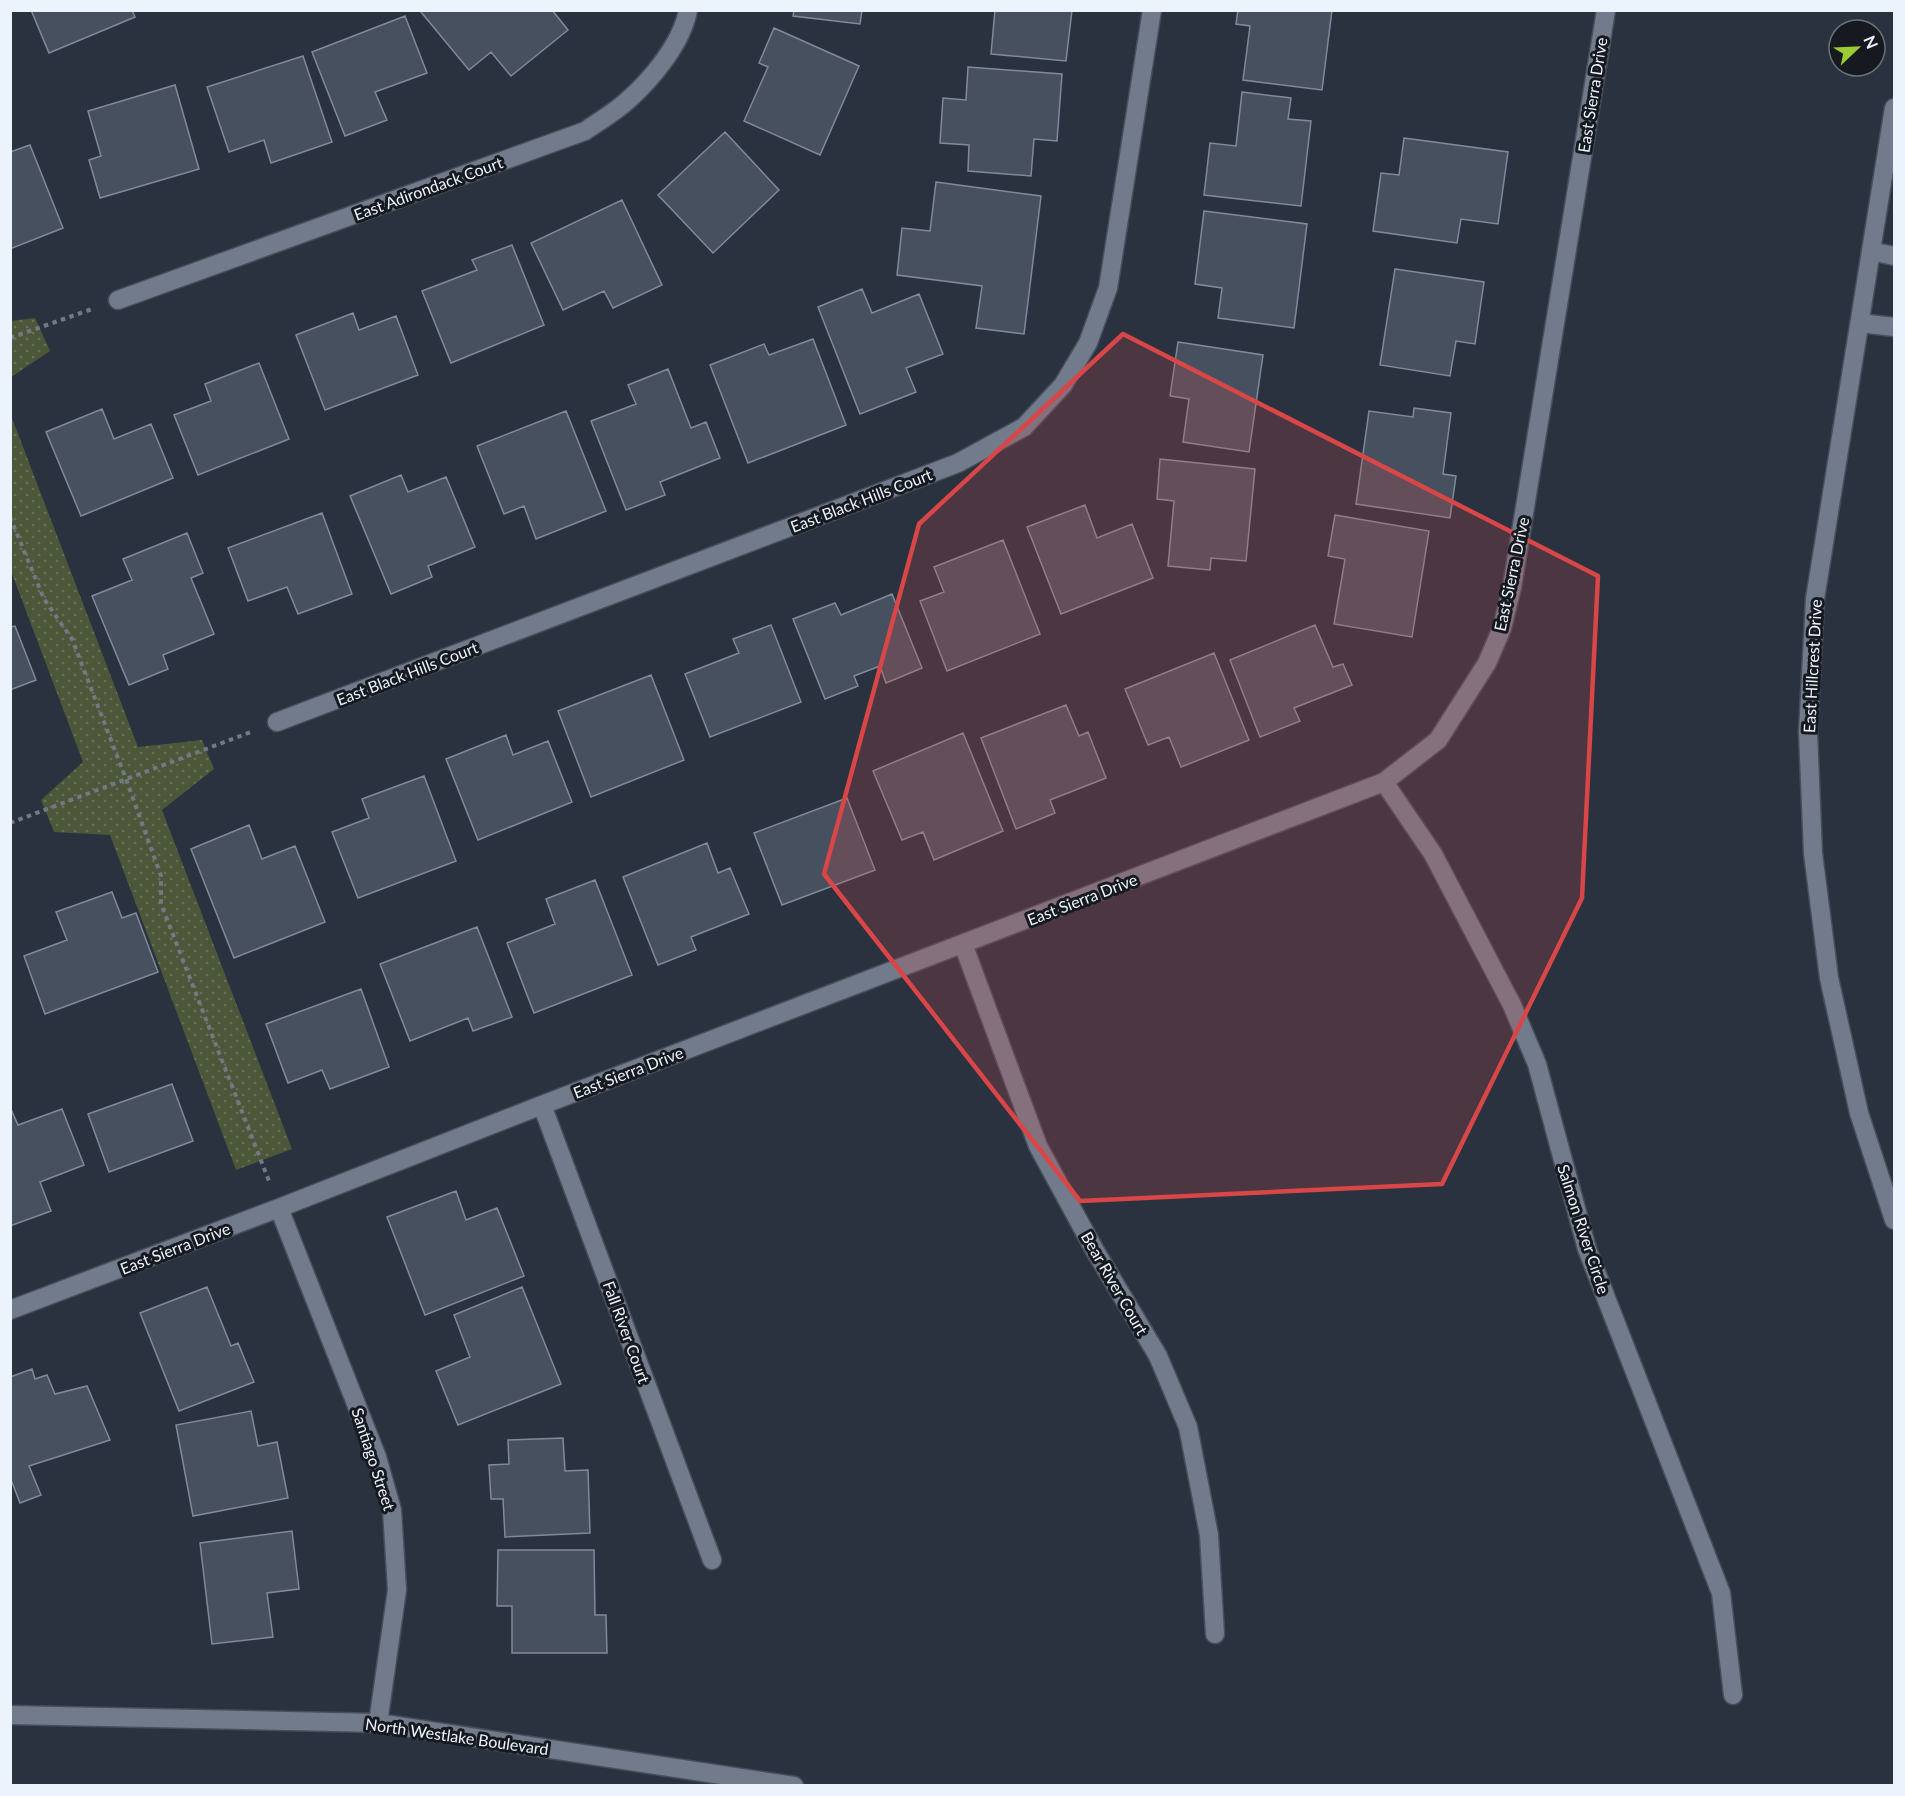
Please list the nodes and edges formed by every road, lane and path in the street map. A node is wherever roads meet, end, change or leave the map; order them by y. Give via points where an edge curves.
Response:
1 (688, 10) edge
2 (1152, 10) edge
3 (1606, 10) edge
4 (1894, 108) edge
5 (1871, 251) junction
6 (1894, 256) edge
7 (118, 300) joint
8 (1860, 323) junction
9 (1894, 327) edge
10 (10, 338) edge
11 (10, 517) edge
12 (277, 722) joint
13 (126, 779) junction
14 (1384, 782) junction
15 (10, 823) edge
16 (963, 944) junction
17 (542, 1105) junction
18 (279, 1208) junction
19 (1894, 1221) edge
20 (10, 1310) edge
21 (712, 1560) dead end
22 (1215, 1635) dead end
23 (1733, 1695) dead end
24 (10, 1715) edge
25 (378, 1723) junction
26 (794, 1785) edge

1 - 7 street, East Adirondack Court via 685,26 661,64 626,102 585,131
2 - 12 street, East Black Hills Court via 1108,288 1088,343 1068,377 1024,427 958,463
3 - 14 street, East Sierra Drive via 1512,587 1502,628 1487,663 1438,740
4 - 5 street, East Hillcrest Drive
5 - 6 street
5 - 8 street, East Hillcrest Drive
7 - 10 path
8 - 9 street
8 - 19 street, East Hillcrest Drive via 1815,599 1808,732 1813,853 1829,978 1859,1113
11 - 13 path via 44,599 72,639
12 - 13 path
13 - 15 path
13 - 18 path via 160,876 161,904
14 - 16 street, East Sierra Drive
14 - 23 street, Salmon River Circle via 1434,854 1512,1005 1537,1064 1587,1250 1721,1593
16 - 17 street, East Sierra Drive
16 - 22 street, Bear River Court via 1038,1146 1158,1356 1188,1427 1209,1535
17 - 18 street, East Sierra Drive
17 - 21 street, Fall River Court
18 - 20 street, East Sierra Drive
18 - 25 street, Santiago Street via 376,1457 392,1510 397,1590
24 - 25 street, North Westlake Boulevard
25 - 26 street, North Westlake Boulevard

